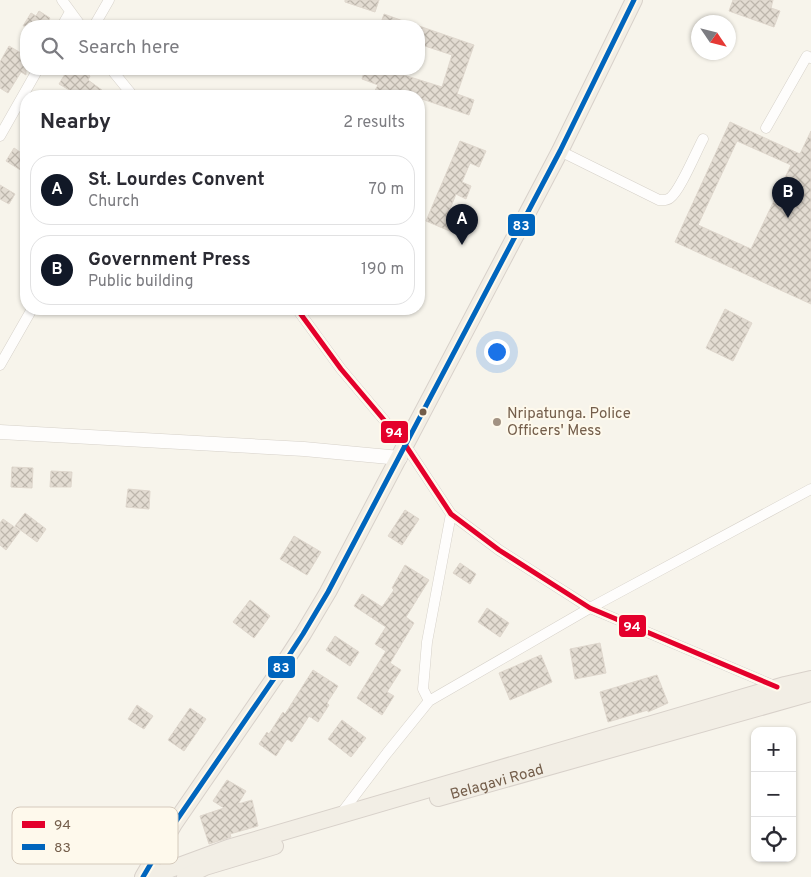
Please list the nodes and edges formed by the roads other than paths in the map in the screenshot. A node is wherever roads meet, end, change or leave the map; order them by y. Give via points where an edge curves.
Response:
1 (62, 0) edge
2 (109, 0) edge
3 (634, 0) edge
4 (70, 12) junction
5 (65, 20) edge
6 (76, 20) edge
7 (97, 20) edge
8 (811, 58) edge
9 (35, 75) edge
10 (116, 75) edge
11 (26, 90) edge
12 (128, 90) edge
13 (20, 101) edge
14 (766, 128) dead end
15 (0, 136) edge
16 (702, 139) dead end
17 (560, 151) junction
18 (29, 315) edge
19 (301, 315) edge
20 (0, 365) edge
21 (0, 432) edge
22 (403, 452) junction
23 (811, 489) edge
24 (451, 514) junction
25 (590, 608) junction
26 (811, 680) edge
27 (777, 687) junction
28 (811, 693) edge
29 (429, 701) junction
30 (340, 816) junction
31 (178, 818) edge
32 (151, 864) edge
33 (144, 877) edge
34 (149, 877) edge
35 (185, 877) edge

1 - 4 street
2 - 7 street
3 - 17 main road
4 - 5 street
4 - 6 street
8 - 14 street via 807,56
9 - 11 street
10 - 12 street
13 - 15 street
16 - 17 street via 678,189 666,200 658,200
17 - 22 main road
18 - 20 street
19 - 22 street
21 - 22 street
22 - 24 street
22 - 31 main road via 303,634
23 - 25 street
24 - 25 street via 499,550
24 - 29 street via 427,642 423,689
25 - 27 street
25 - 29 street
26 - 27 main road
27 - 30 main road
28 - 35 main road, Belagavi Road via 332,828 205,867
29 - 30 street
30 - 34 main road via 228,848
32 - 33 main road

